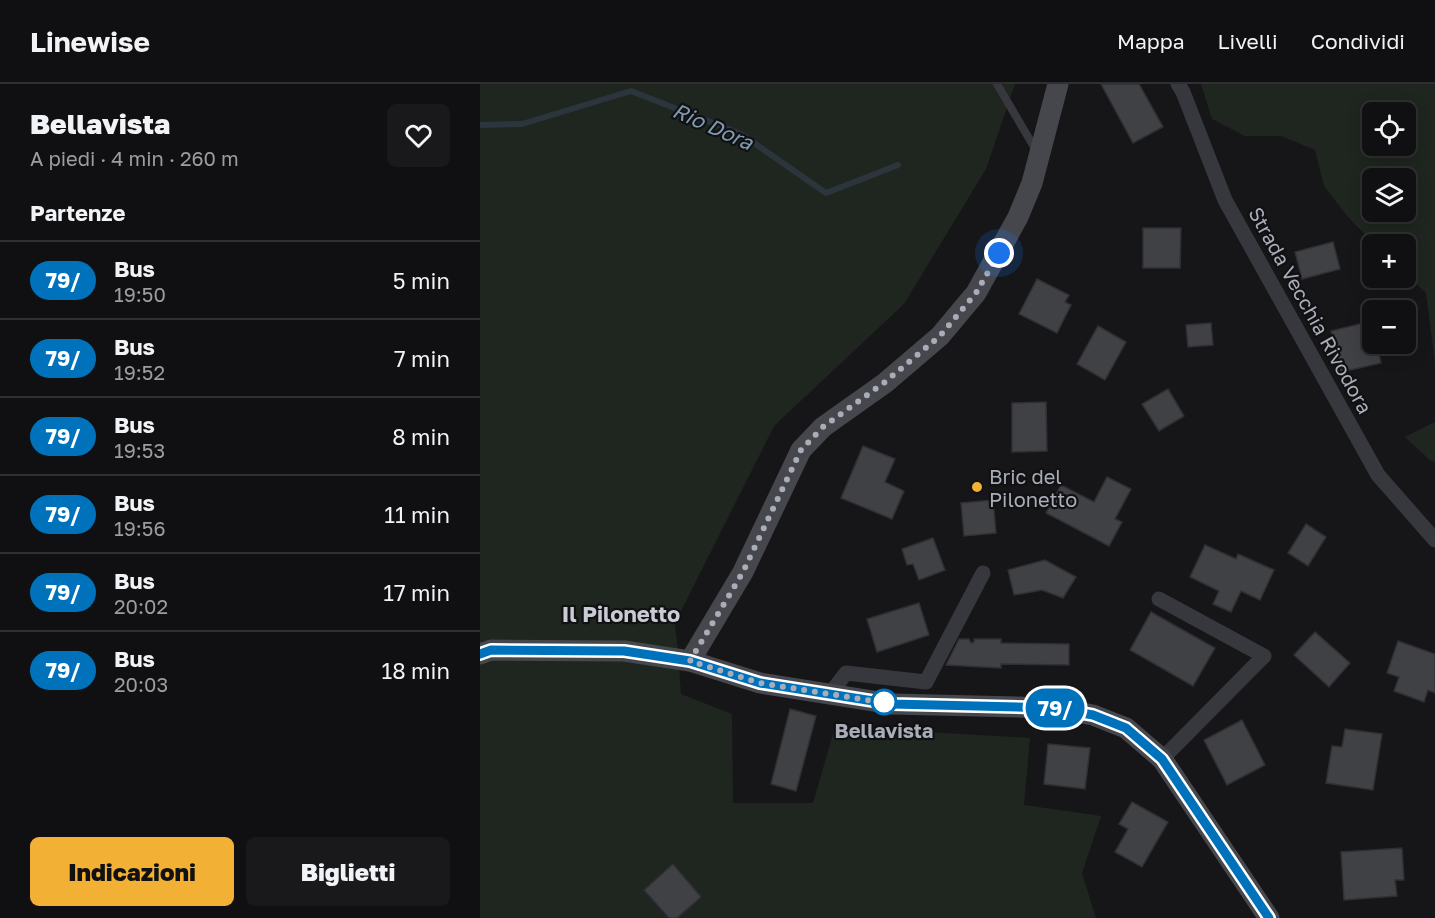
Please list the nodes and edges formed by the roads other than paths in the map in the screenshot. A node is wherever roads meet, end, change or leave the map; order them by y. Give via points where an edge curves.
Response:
1 (997, 84) edge
2 (1058, 84) edge
3 (1178, 84) edge
4 (1039, 156) junction
5 (1435, 540) edge
6 (983, 573) dead end
7 (1159, 599) dead end
8 (480, 654) edge
9 (690, 661) junction
10 (830, 694) junction
11 (1162, 759) junction
12 (1269, 918) edge

1 - 4 lane
2 - 4 street
3 - 5 street, Strada Vecchia Rivodora via 1225,200 1378,475
4 - 9 street via 1018,218 976,293 940,336 823,427 801,450 743,572
6 - 10 street via 926,682 846,673
7 - 11 street via 1264,656
8 - 9 street via 491,650 624,651
9 - 10 street via 760,683
10 - 11 street via 892,704 1054,708 1093,715 1126,728
11 - 12 street

